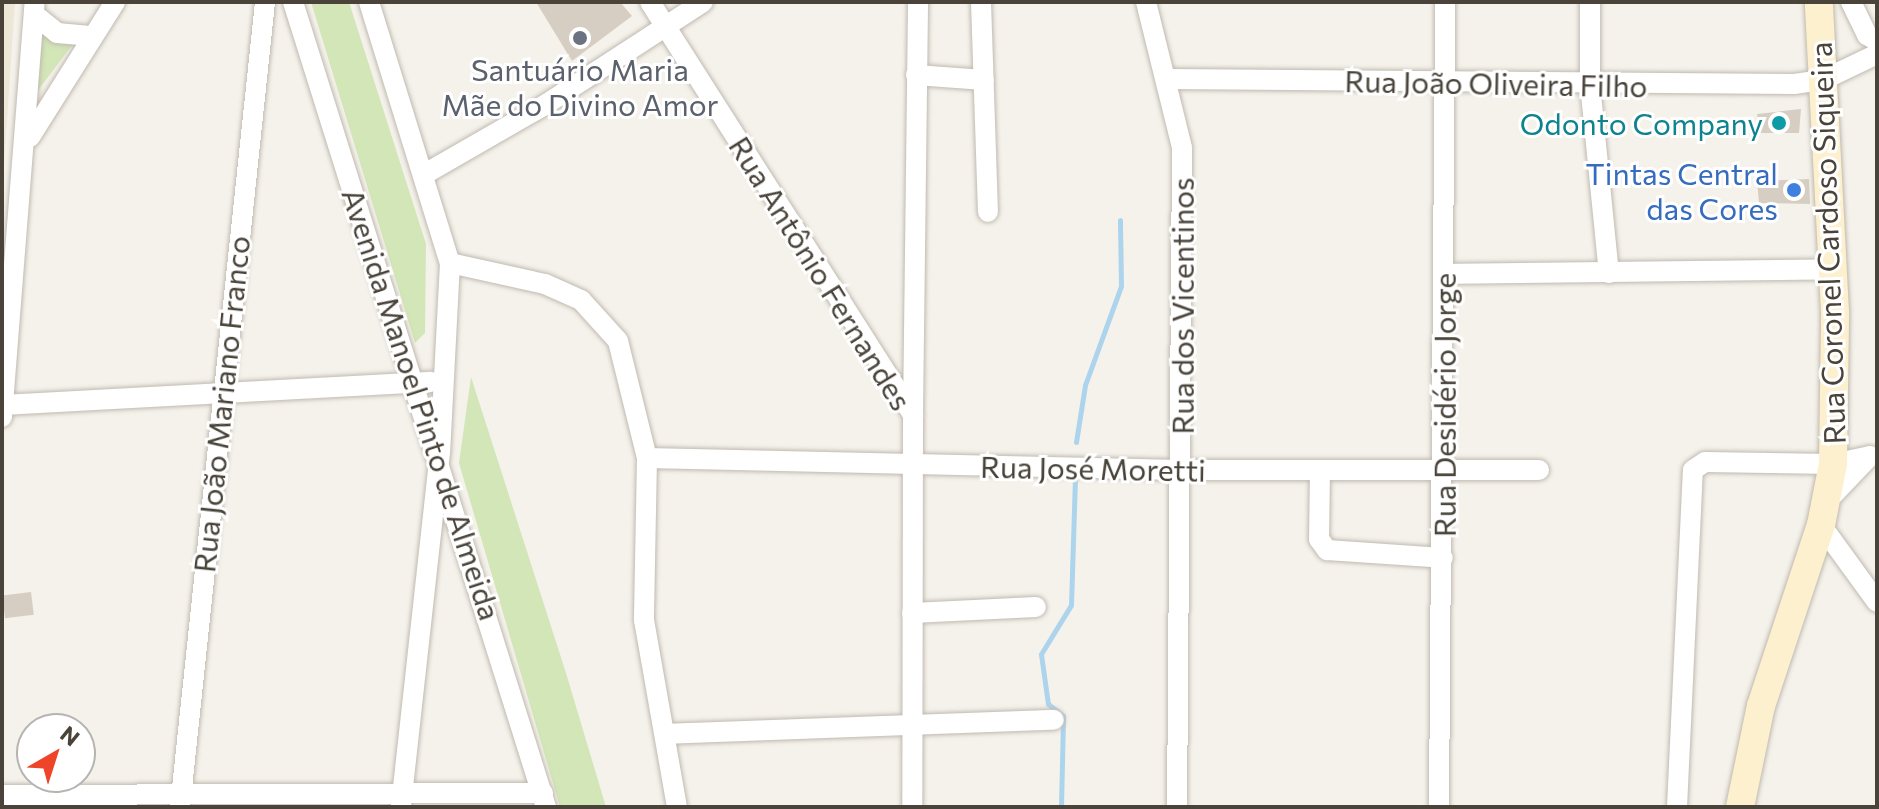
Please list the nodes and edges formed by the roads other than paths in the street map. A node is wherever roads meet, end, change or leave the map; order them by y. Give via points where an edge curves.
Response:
1 (115, 2) edge
2 (265, 2) edge
3 (293, 2) edge
4 (369, 2) edge
5 (650, 2) edge
6 (703, 2) edge
7 (918, 2) edge
8 (981, 2) edge
9 (1146, 2) edge
10 (1445, 2) edge
11 (1590, 2) edge
12 (1819, 2) edge
13 (1851, 2) edge
14 (35, 8) edge
15 (666, 27) junction
16 (93, 36) junction
17 (1877, 41) edge
18 (1877, 54) edge
19 (916, 75) junction
20 (1168, 79) junction
21 (984, 80) junction
22 (1823, 80) junction
23 (1445, 83) junction
24 (1590, 84) junction
25 (29, 138) junction
26 (423, 175) junction
27 (988, 212) dead end
28 (12, 219) edge
29 (450, 263) junction
30 (1833, 269) junction
31 (1609, 273) junction
32 (1445, 274) junction
33 (445, 382) junction
34 (417, 383) junction
35 (222, 394) junction
36 (3, 411) edge
37 (913, 415) junction
38 (440, 452) junction
39 (1874, 454) edge
40 (647, 458) junction
41 (914, 464) junction
42 (1833, 464) junction
43 (1181, 470) junction
44 (1320, 470) junction
45 (1443, 470) junction
46 (1539, 470) dead end
47 (1824, 513) junction
48 (1443, 558) junction
49 (1877, 602) edge
50 (1036, 607) dead end
51 (912, 613) junction
52 (1054, 720) dead end
53 (913, 729) junction
54 (665, 734) junction
55 (2, 795) edge
56 (544, 800) edge
57 (402, 802) edge
58 (180, 803) edge
59 (677, 807) edge
60 (912, 807) edge
61 (1177, 807) edge
62 (1439, 807) edge
63 (1677, 807) edge
64 (1740, 807) edge

1 - 16 street
2 - 35 street, Rua João Mariano Franco
3 - 34 street, Avenida Manoel Pinto de Almeida
4 - 26 street
5 - 15 street, Rua Antônio Fernandes
6 - 15 street
7 - 19 street
8 - 21 street
9 - 20 street, Rua dos Vicentinos
10 - 23 street, Rua Desidério Jorge
11 - 24 street
12 - 22 main road, Rua Coronel Cardoso Siqueira
13 - 17 street via 1867,35
14 - 16 street via 57,33
14 - 25 street
15 - 26 street
15 - 37 street, Rua Antônio Fernandes
16 - 25 street
18 - 22 street
19 - 21 street
19 - 37 street
20 - 23 street, Rua João Oliveira Filho
20 - 43 street, Rua dos Vicentinos via 1182,148
21 - 27 street
22 - 24 street, Rua João Oliveira Filho
22 - 30 main road, Rua Coronel Cardoso Siqueira
23 - 24 street, Rua João Oliveira Filho
23 - 32 street, Rua Desidério Jorge
24 - 31 street
25 - 28 street
26 - 29 street
28 - 36 street
29 - 33 street
29 - 40 street via 545,284 604,319 631,374
30 - 31 street
30 - 42 main road, Rua Coronel Cardoso Siqueira
31 - 32 street
32 - 45 street, Rua Desidério Jorge
33 - 34 street
33 - 38 street
34 - 35 street
34 - 38 street, Avenida Manoel Pinto de Almeida
35 - 36 street
35 - 58 street, Rua João Mariano Franco
37 - 41 street, Rua Antônio Fernandes
38 - 56 street, Avenida Manoel Pinto de Almeida
38 - 57 street
39 - 42 street
39 - 47 street
40 - 41 street, Rua José Moretti
40 - 54 street via 644,620
41 - 43 street, Rua José Moretti
41 - 51 street, Rua Antônio Fernandes
42 - 47 main road, Rua Coronel Cardoso Siqueira
42 - 63 street via 1705,462 1693,470
43 - 44 street, Rua José Moretti
43 - 61 street, Rua dos Vicentinos
44 - 45 street, Rua José Moretti
44 - 48 street via 1319,539 1327,550
45 - 46 street, Rua José Moretti
45 - 48 street, Rua Desidério Jorge
47 - 49 street
47 - 64 main road, Rua Coronel Cardoso Siqueira via 1761,706
48 - 62 street, Rua Desidério Jorge
50 - 51 street
51 - 53 street, Rua Antônio Fernandes
52 - 53 street
53 - 54 street
53 - 60 street, Rua Antônio Fernandes
54 - 59 street
55 - 58 street
56 - 57 street
57 - 58 street

